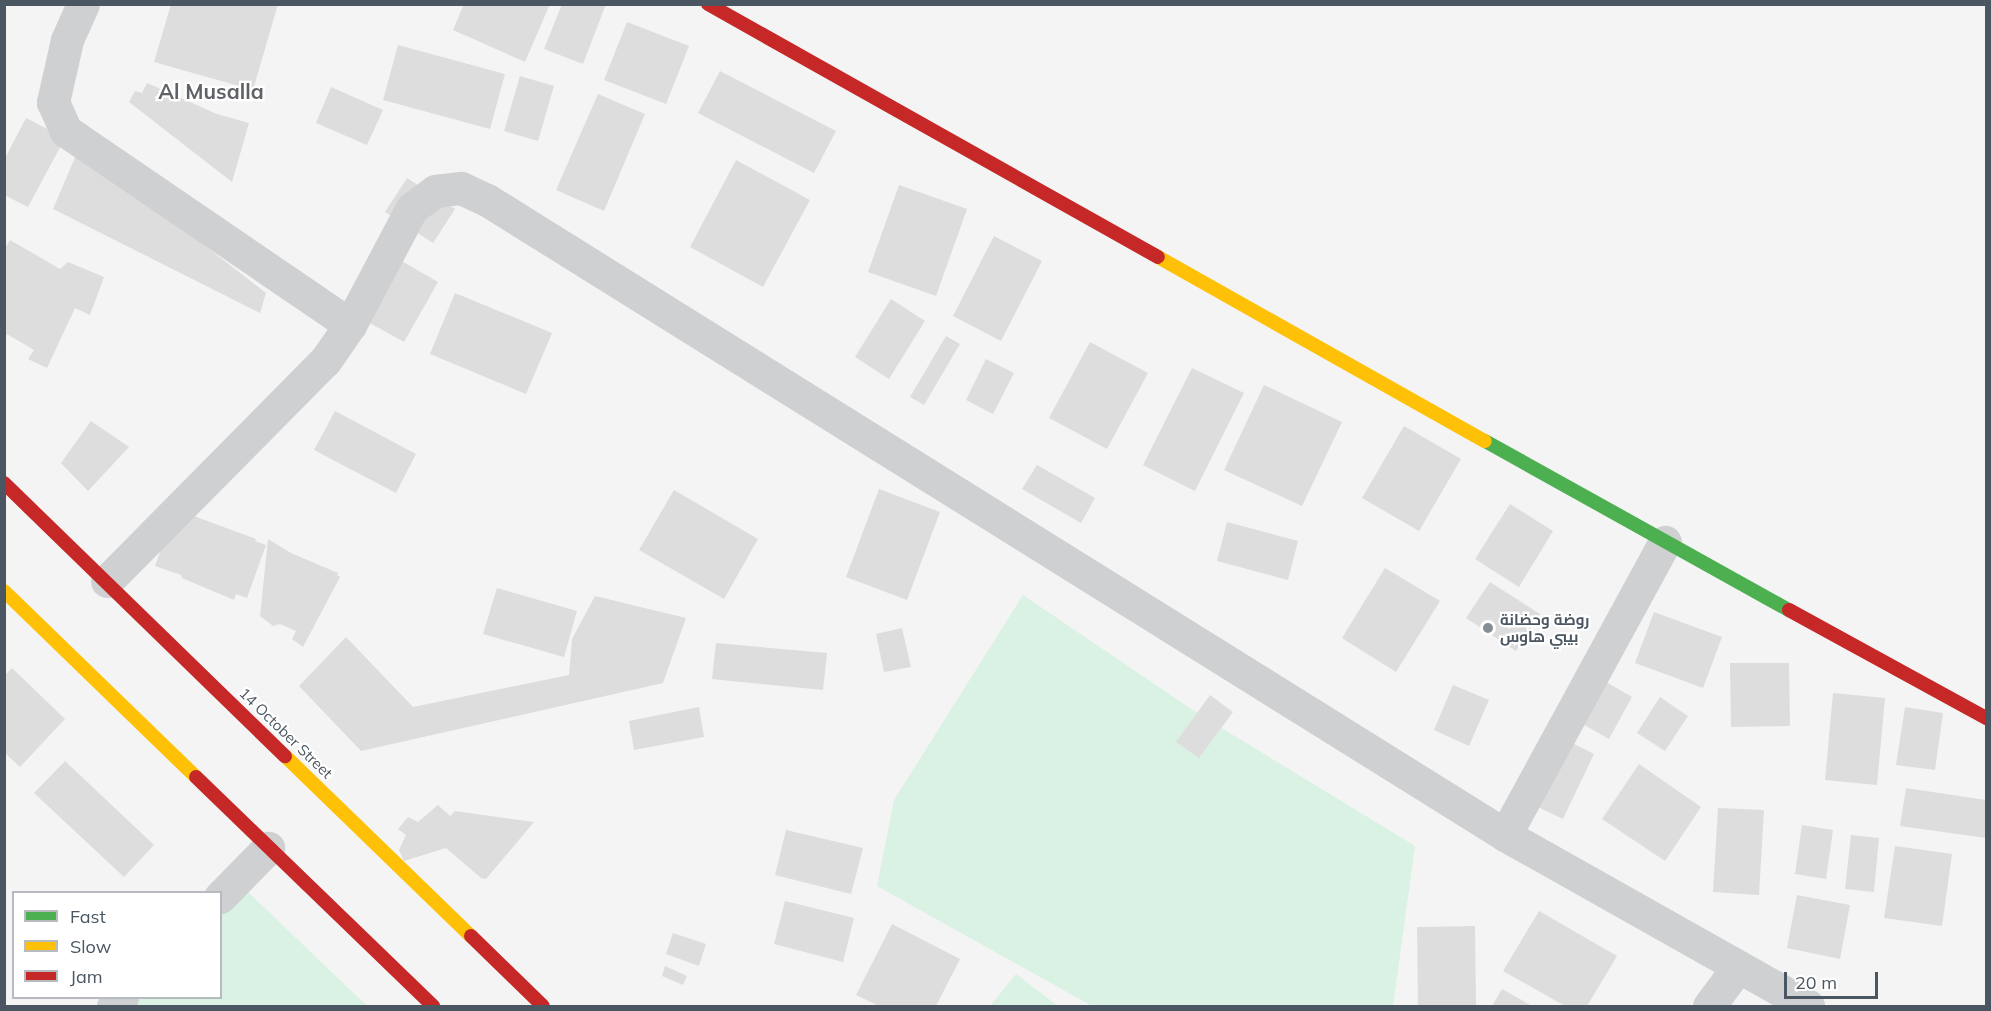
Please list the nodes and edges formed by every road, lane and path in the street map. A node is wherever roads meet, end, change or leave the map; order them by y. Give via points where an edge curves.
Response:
1 (83, 4) edge
2 (708, 4) edge
3 (350, 325) junction
4 (4, 483) edge
5 (1665, 542) junction
6 (107, 581) junction
7 (4, 591) edge
8 (1986, 718) edge
9 (1505, 835) junction
10 (268, 848) junction
11 (222, 895) edge
12 (1738, 967) junction
13 (433, 1006) edge
14 (543, 1006) edge
15 (1709, 1006) edge
16 (1808, 1006) edge

1 - 3 street via 67,40 54,102 66,131
2 - 5 street
3 - 6 street via 325,361
3 - 9 street via 412,208 435,191 461,188 497,206
4 - 6 street, 14 October Street
5 - 8 street
5 - 9 street
6 - 14 street, 14 October Street
7 - 10 street
9 - 12 street
10 - 11 street
10 - 13 street
12 - 15 street
12 - 16 street

